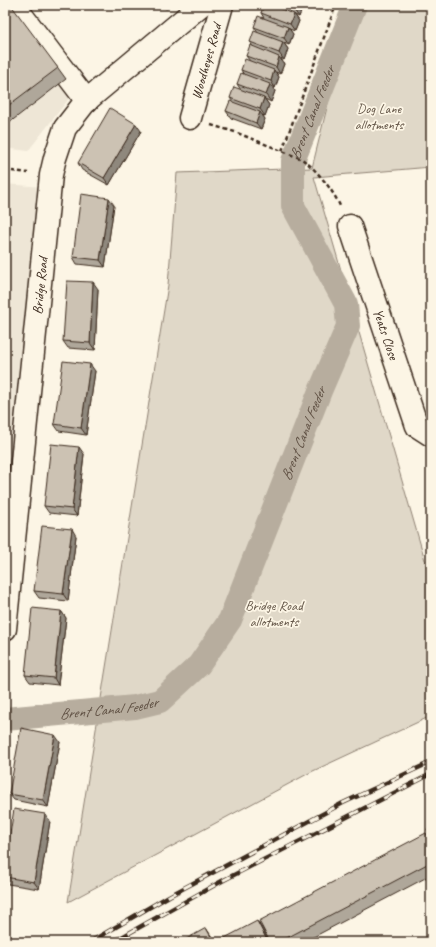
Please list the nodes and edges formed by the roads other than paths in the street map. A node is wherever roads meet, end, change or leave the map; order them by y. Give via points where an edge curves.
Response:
1 (14, 5) edge
2 (201, 5) edge
3 (222, 5) edge
4 (87, 101) junction
5 (190, 118) road end
6 (350, 226) road end
7 (431, 435) edge
8 (5, 629) edge

1 - 4 street
2 - 4 street, Bridge Road
3 - 5 street, Woodheyes Road
4 - 8 street, Bridge Road via 65,128 51,176
6 - 7 street, Yeats Close via 417,426

